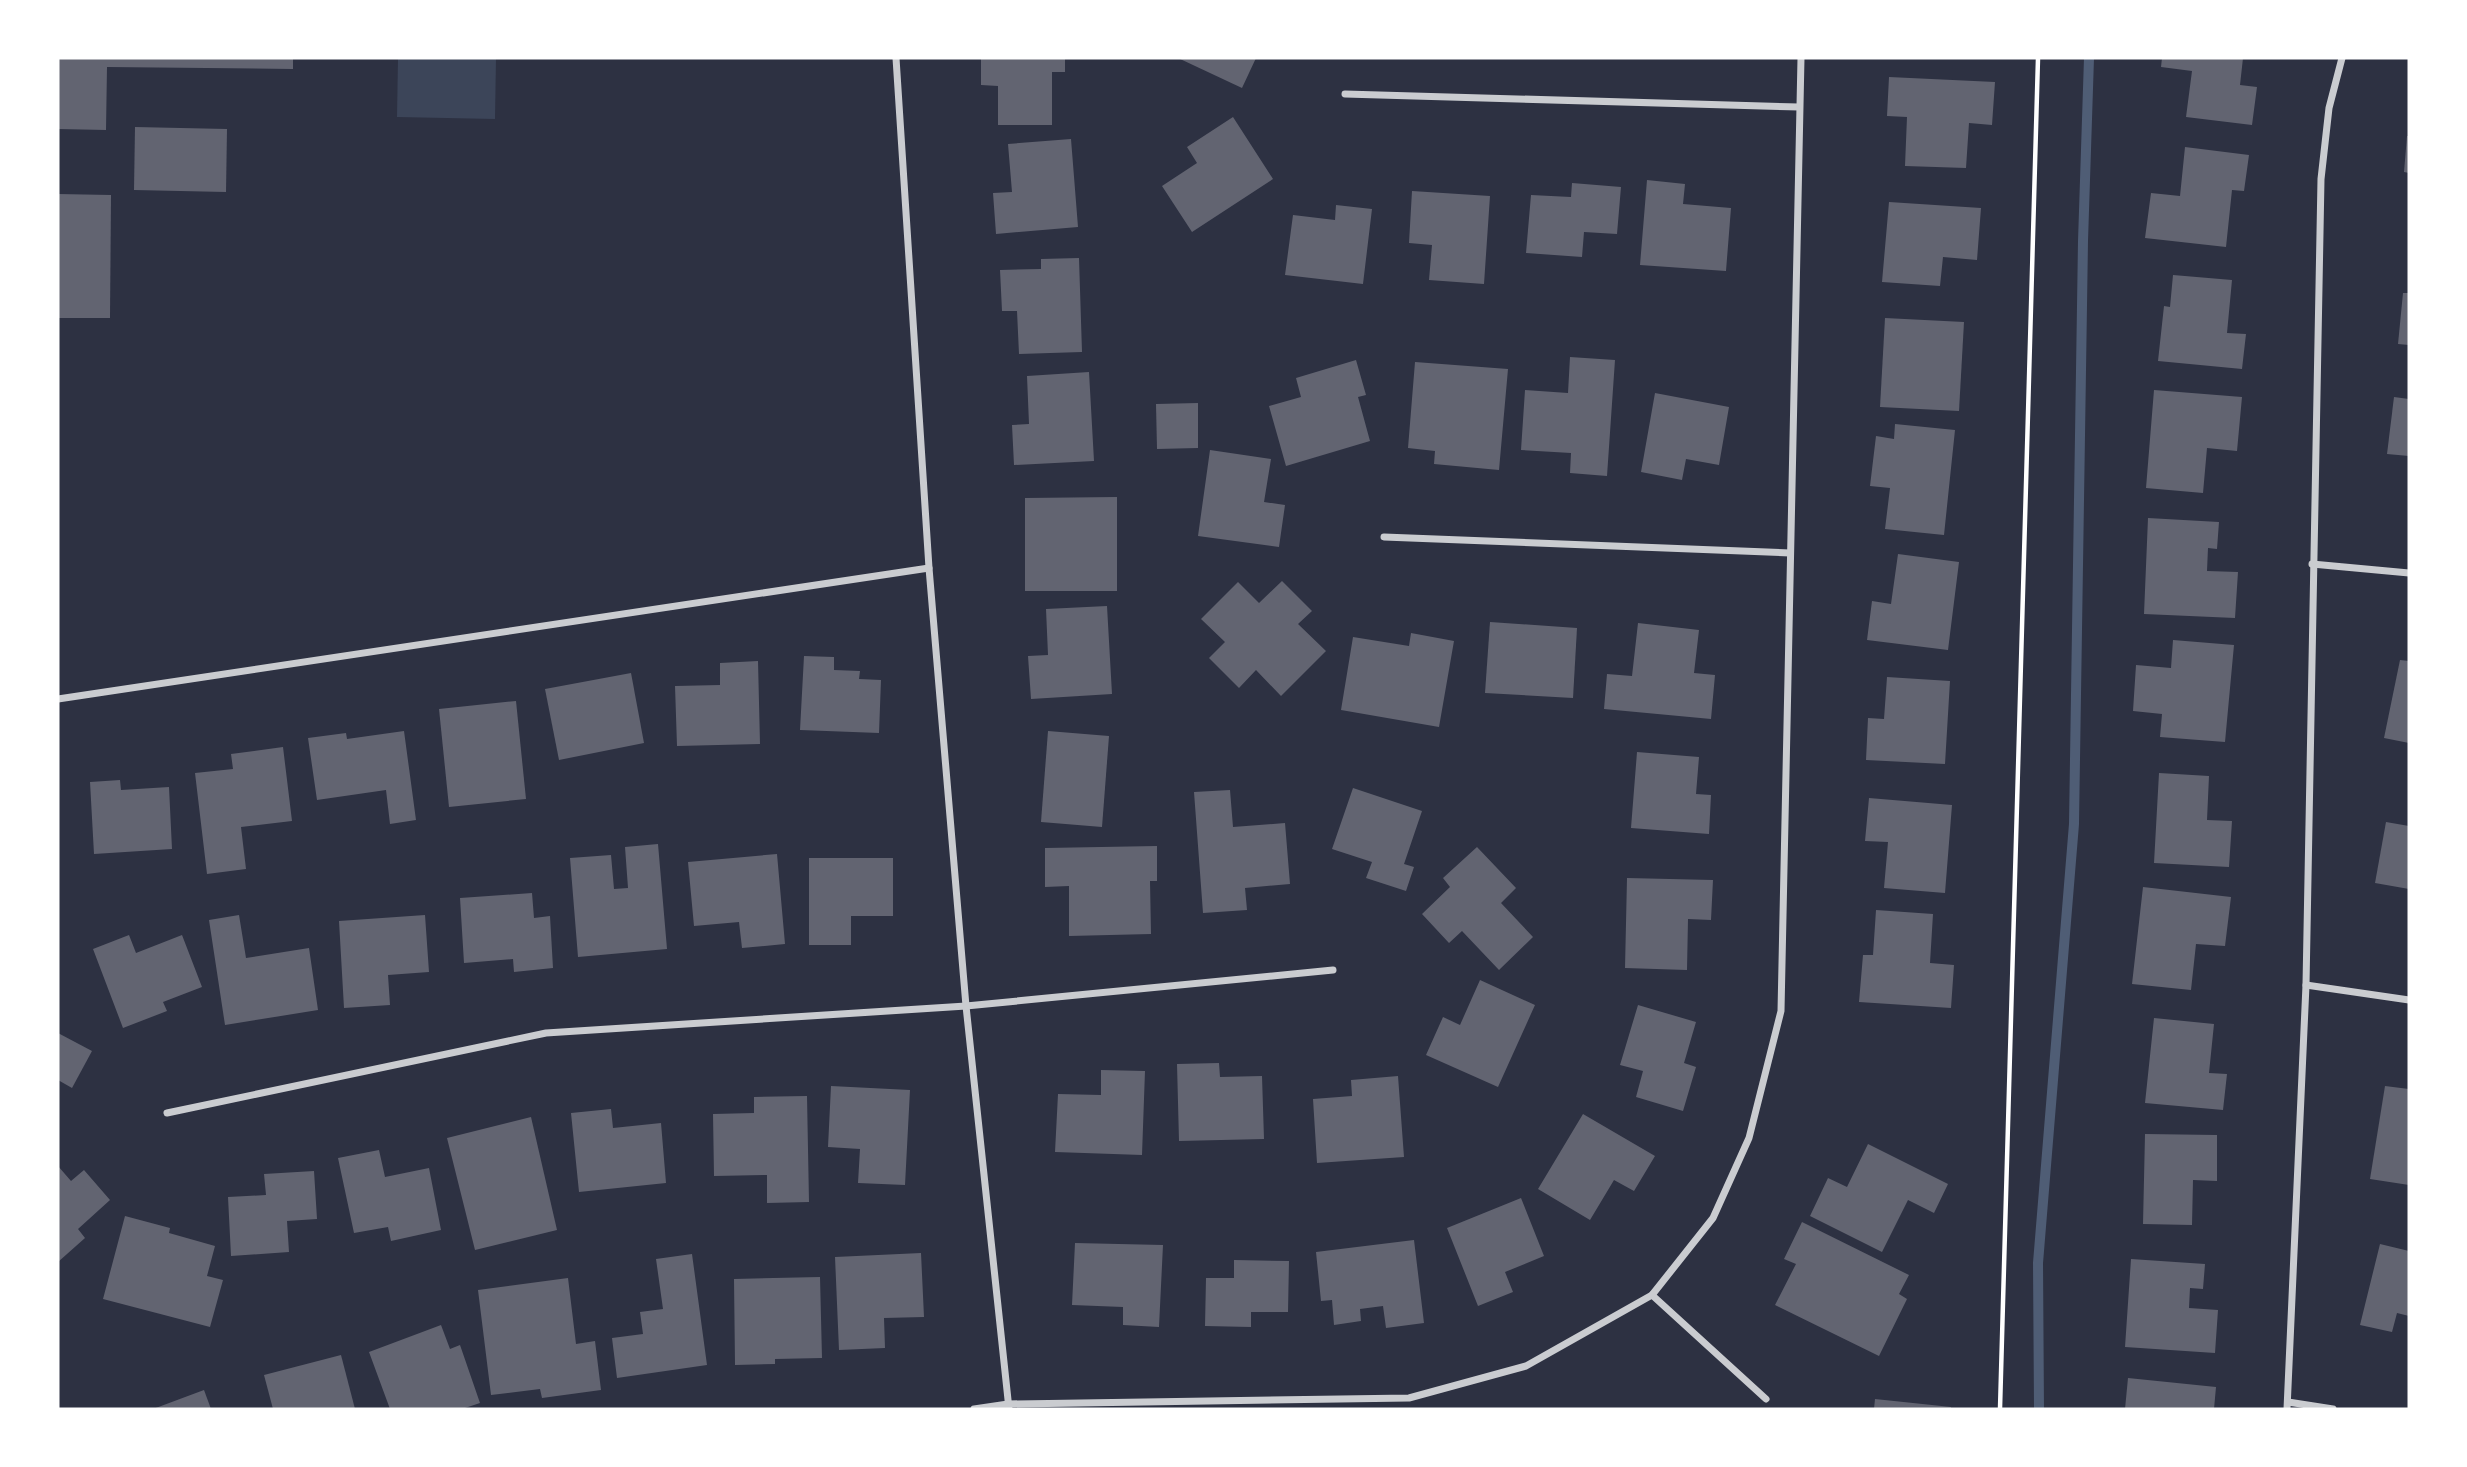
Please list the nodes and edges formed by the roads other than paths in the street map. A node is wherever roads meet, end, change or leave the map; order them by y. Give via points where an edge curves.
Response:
1 (896, 58) edge
2 (1801, 58) edge
3 (2342, 58) edge
4 (1345, 94) dead end
5 (1799, 107) junction
6 (1384, 537) dead end
7 (1790, 553) junction
8 (2312, 564) junction
9 (929, 568) junction
10 (2409, 573) edge
11 (58, 699) edge
12 (1332, 970) dead end
13 (2306, 985) junction
14 (2409, 1000) edge
15 (966, 1006) junction
16 (167, 1113) dead end
17 (1652, 1295) junction
18 (1766, 1399) dead end
19 (2288, 1405) edge
20 (1008, 1407) edge
21 (974, 1409) edge
22 (2333, 1409) edge

1 - 9 street
2 - 5 street
3 - 8 street via 2329,108 2321,179
4 - 5 street
5 - 7 street
6 - 7 street
7 - 17 street via 1781,1011 1749,1138 1713,1218
8 - 10 street
8 - 13 street
9 - 11 street
9 - 15 street
12 - 15 street
13 - 14 street
13 - 19 street
15 - 16 street via 546,1033
15 - 20 street
17 - 18 street
17 - 20 street via 1526,1366 1409,1398
19 - 22 street
20 - 21 street

